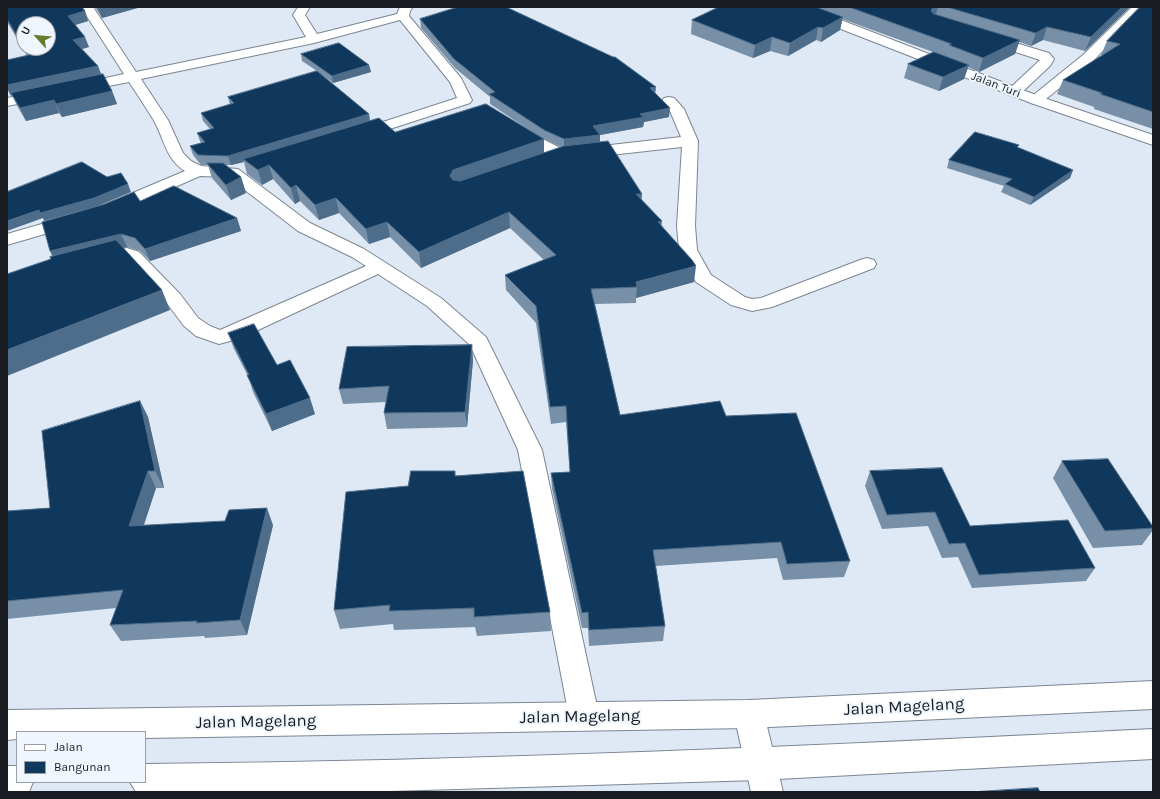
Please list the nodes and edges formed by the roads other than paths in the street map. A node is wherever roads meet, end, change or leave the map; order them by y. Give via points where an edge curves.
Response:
1 (87, 7) edge
2 (304, 7) edge
3 (796, 7) edge
4 (1139, 7) edge
5 (405, 12) edge
6 (978, 36) edge
7 (314, 39) junction
8 (133, 76) junction
9 (1014, 92) junction
10 (465, 100) junction
11 (1036, 100) junction
12 (670, 101) dead end
13 (7, 102) edge
14 (480, 106) edge
15 (506, 123) edge
16 (350, 136) edge
17 (1153, 140) edge
18 (690, 141) junction
19 (562, 155) junction
20 (540, 163) edge
21 (198, 170) junction
22 (7, 240) edge
23 (867, 264) dead end
24 (79, 265) edge
25 (380, 267) junction
26 (1153, 695) edge
27 (749, 714) junction
28 (584, 716) junction
29 (7, 726) edge
30 (1153, 744) edge
31 (763, 778) edge
32 (146, 780) edge
33 (257, 785) edge

1 - 8 main road
2 - 7 main road via 300,14
3 - 9 main road, Jalan Turi
4 - 11 main road via 1088,58
5 - 7 main road
5 - 10 main road via 456,81
6 - 9 main road via 1044,56 1045,63
7 - 8 main road
8 - 13 main road
8 - 21 main road via 161,120 176,155 184,164
9 - 11 main road, Jalan Turi
10 - 14 main road
10 - 16 main road
11 - 17 main road, Jalan Turi
12 - 18 main road via 677,109
15 - 19 main road
18 - 19 main road
18 - 23 main road via 686,226 688,250 703,278 738,301 765,304
19 - 20 main road
21 - 22 main road via 93,214
21 - 25 main road via 240,170 304,227 358,253
24 - 25 main road via 127,253 133,256 173,298 191,322 203,331 219,337
25 - 28 main road via 434,302 479,342 530,450
26 - 27 main road, Jalan Magelang
27 - 28 main road, Jalan Magelang
27 - 31 main road
28 - 29 main road, Jalan Magelang
30 - 31 main road
31 - 33 main road
32 - 33 main road

